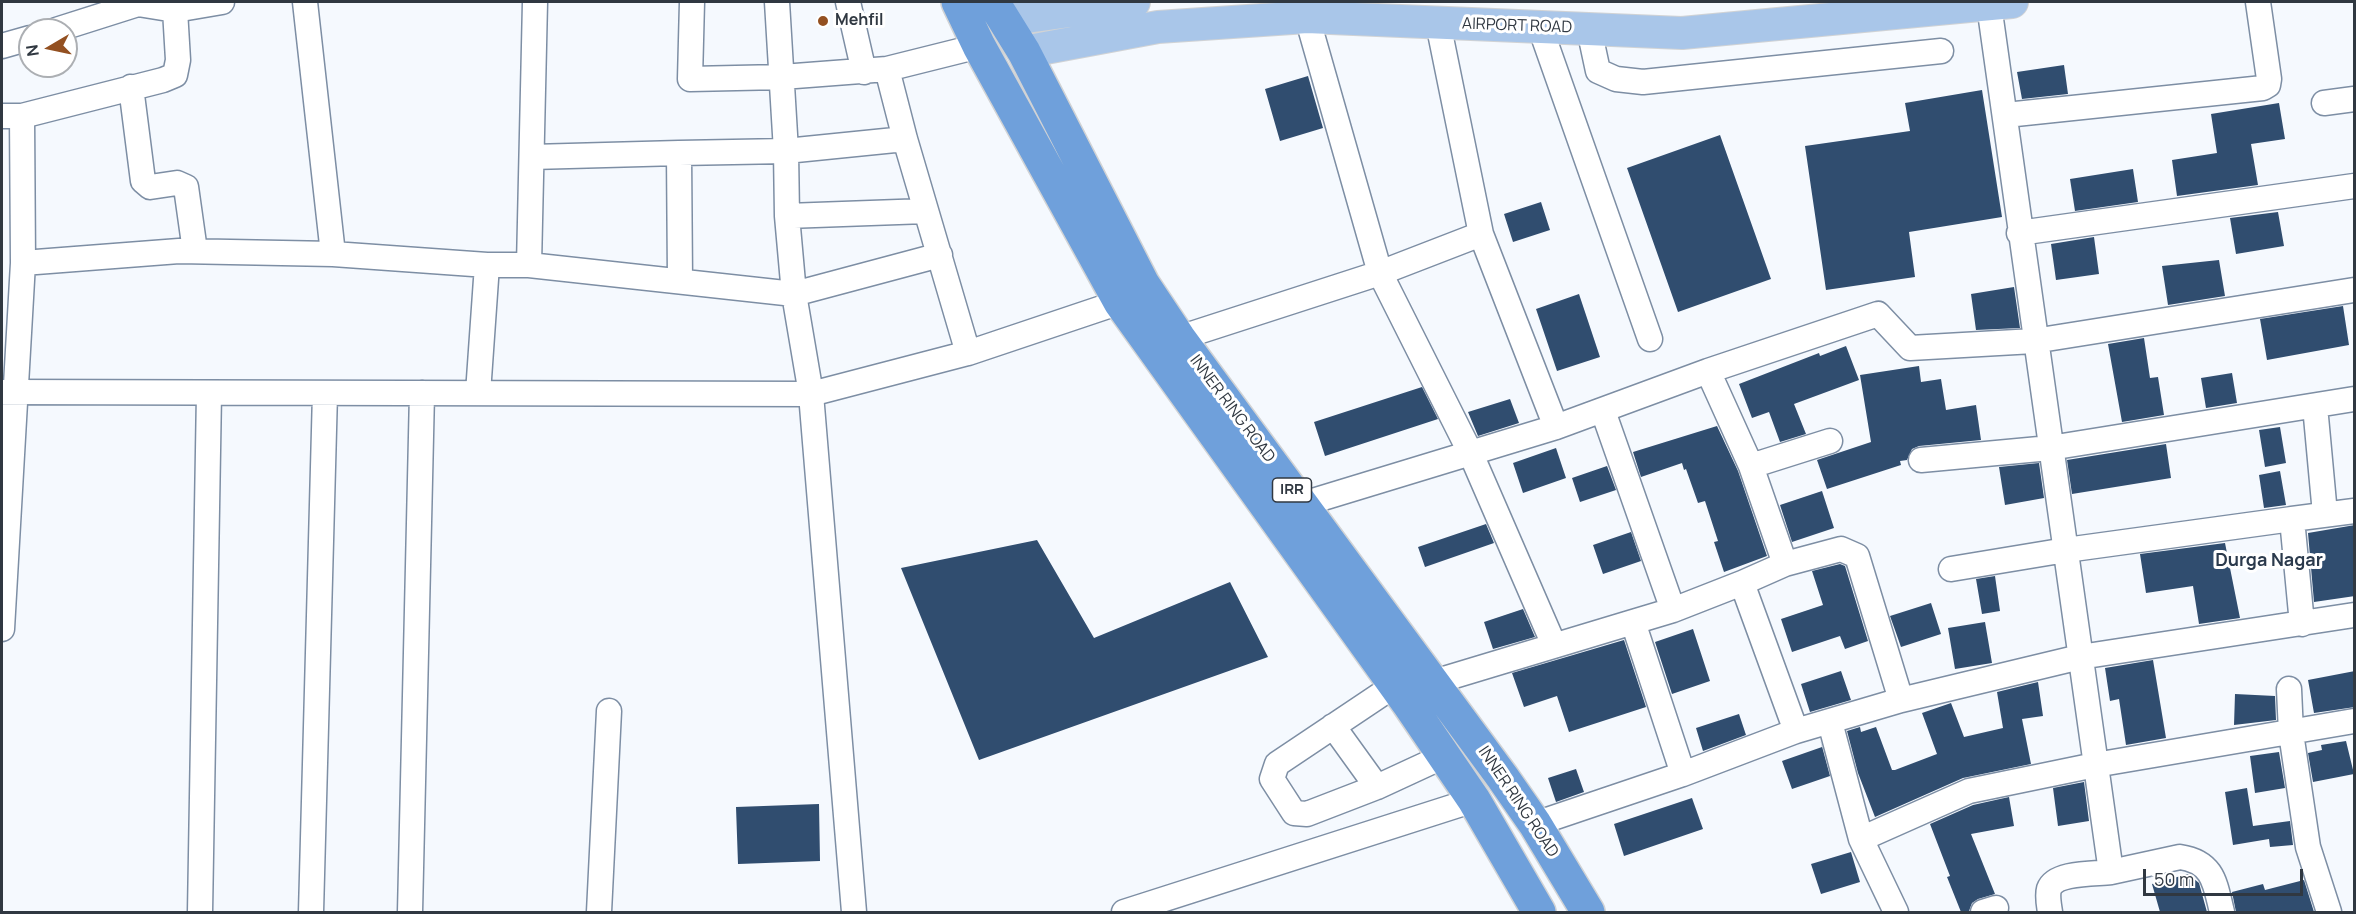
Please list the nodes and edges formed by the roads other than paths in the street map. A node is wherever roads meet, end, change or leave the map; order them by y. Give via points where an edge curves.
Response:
1 (222, 2) edge
2 (305, 2) edge
3 (534, 2) edge
4 (692, 2) edge
5 (777, 2) edge
6 (848, 2) edge
7 (958, 2) edge
8 (1134, 2) edge
9 (2258, 2) edge
10 (138, 3) edge
11 (1996, 3) edge
12 (175, 10) junction
13 (999, 10) edge
14 (1307, 17) junction
15 (1438, 22) junction
16 (78, 23) edge
17 (1540, 27) junction
18 (1589, 29) junction
19 (18, 41) edge
20 (2, 46) edge
21 (980, 46) junction
22 (1941, 51) dead end
23 (1024, 52) junction
24 (875, 71) junction
25 (782, 77) junction
26 (131, 87) junction
27 (2355, 99) edge
28 (2324, 103) dead end
29 (2006, 115) junction
30 (12, 116) edge
31 (905, 139) junction
32 (786, 151) junction
33 (679, 153) junction
34 (532, 157) junction
35 (12, 176) edge
36 (2355, 186) edge
37 (926, 211) junction
38 (787, 216) junction
39 (2019, 233) junction
40 (1481, 234) junction
41 (195, 251) junction
42 (333, 254) junction
43 (940, 255) junction
44 (24, 263) junction
45 (488, 264) junction
46 (529, 265) junction
47 (1380, 273) junction
48 (680, 281) junction
49 (2355, 290) edge
50 (794, 294) junction
51 (1120, 302) junction
52 (1179, 338) junction
53 (1650, 339) dead end
54 (2034, 341) junction
55 (968, 353) junction
56 (1708, 371) junction
57 (9, 392) edge
58 (209, 393) junction
59 (325, 393) junction
60 (422, 393) junction
61 (478, 393) junction
62 (811, 394) junction
63 (2355, 399) edge
64 (2315, 406) junction
65 (1603, 411) junction
66 (1557, 427) junction
67 (1830, 441) dead end
68 (2050, 448) junction
69 (1471, 454) junction
70 (1921, 460) dead end
71 (1751, 466) junction
72 (1303, 504) junction
73 (2355, 511) edge
74 (2325, 514) junction
75 (2292, 519) junction
76 (2067, 550) junction
77 (3, 555) edge
78 (1785, 564) junction
79 (1951, 569) dead end
80 (1742, 583) junction
81 (1673, 610) junction
82 (2355, 615) edge
83 (1633, 622) junction
84 (2302, 624) junction
85 (2, 629) edge
86 (1554, 645) junction
87 (2080, 657) junction
88 (1434, 682) junction
89 (1395, 685) junction
90 (2289, 689) dead end
91 (1901, 700) junction
92 (609, 711) dead end
93 (2355, 721) edge
94 (1830, 722) junction
95 (1334, 726) junction
96 (1796, 731) junction
97 (2291, 734) junction
98 (1444, 756) junction
99 (2095, 765) junction
100 (1683, 774) junction
101 (1377, 787) junction
102 (1474, 801) junction
103 (1535, 824) junction
104 (1861, 839) junction
105 (2111, 872) junction
106 (200, 912) edge
107 (311, 912) edge
108 (410, 912) edge
109 (599, 912) edge
110 (854, 912) edge
111 (1124, 912) edge
112 (1539, 912) edge
113 (1588, 912) edge
114 (1896, 912) edge
115 (2050, 912) edge
116 (2222, 912) edge
117 (2330, 912) edge

1 - 12 street
2 - 42 street
3 - 34 street
4 - 25 street via 690,79
5 - 25 street
6 - 24 street
7 - 21 highway, INNER RING ROAD / IRR
8 - 13 main road
9 - 29 street via 2269,79 2263,88
10 - 12 street
10 - 16 street
11 - 18 main road, AIRPORT ROAD via 1682,33
11 - 29 street
12 - 26 street via 175,75
13 - 23 highway, INNER RING ROAD / IRR
14 - 15 main road, AIRPORT ROAD
14 - 23 main road, AIRPORT ROAD via 1158,27
14 - 47 street
15 - 17 main road, AIRPORT ROAD
15 - 40 street
17 - 18 main road, AIRPORT ROAD
17 - 53 street
18 - 22 street via 1598,71 1616,79 1642,82
19 - 20 street
21 - 24 street
21 - 51 highway, INNER RING ROAD / IRR
23 - 52 highway, INNER RING ROAD / IRR via 1143,284
24 - 25 street
24 - 31 street
25 - 32 street
26 - 30 street
26 - 41 street via 143,181 150,187 177,183 186,187
27 - 28 street
29 - 39 street
30 - 35 street
31 - 32 street
31 - 37 street
32 - 33 street
32 - 38 street
33 - 34 street
33 - 48 street
34 - 46 street
35 - 44 street
36 - 39 street
37 - 38 street
37 - 43 street
38 - 50 street
39 - 54 street
40 - 47 street
40 - 66 street
41 - 42 street
41 - 44 street
42 - 45 street
43 - 50 street
43 - 55 street
44 - 57 street
45 - 46 street
45 - 61 street
46 - 48 street
47 - 52 street
47 - 69 street
48 - 50 street
49 - 54 street
50 - 62 street
51 - 55 street
51 - 89 highway, INNER RING ROAD / IRR
52 - 72 highway, INNER RING ROAD / IRR
54 - 56 street via 1910,348 1878,314
54 - 68 street
55 - 62 street
56 - 65 street
56 - 71 street
57 - 58 street
57 - 77 street
58 - 59 street
58 - 106 street
59 - 60 street
59 - 107 street
60 - 61 street
60 - 108 street
61 - 62 street
62 - 110 street
63 - 64 street
64 - 68 street
64 - 74 street
65 - 66 street
65 - 81 street
66 - 69 street
67 - 71 street
68 - 70 street
68 - 76 street
69 - 72 street
69 - 86 street
71 - 78 street
72 - 88 highway, INNER RING ROAD / IRR
73 - 74 street
74 - 75 street
75 - 76 street
75 - 84 street
76 - 79 street
76 - 87 street
77 - 85 street
78 - 80 street
78 - 91 street via 1841,549 1857,556
80 - 81 street
80 - 96 street
81 - 83 street
82 - 84 street
83 - 86 street
83 - 100 street
84 - 87 street
86 - 88 street
87 - 91 street
87 - 99 street
88 - 103 highway, INNER RING ROAD / IRR
89 - 95 street
89 - 98 highway, INNER RING ROAD / IRR
90 - 97 street
91 - 94 street
92 - 109 street
93 - 97 street
94 - 96 street
94 - 104 street
95 - 101 street
95 - 101 street via 1277,764 1272,779 1294,813 1307,814
96 - 100 street
97 - 99 street
97 - 117 street via 2308,847
98 - 101 street
98 - 102 highway, INNER RING ROAD / IRR
99 - 104 street via 1969,791
99 - 105 street
100 - 103 street
102 - 111 street
102 - 112 highway, INNER RING ROAD / IRR
103 - 113 highway, INNER RING ROAD / IRR
104 - 114 street
105 - 115 street via 2063,877 2054,882 2049,889
105 - 116 street via 2180,856 2190,858 2208,869

